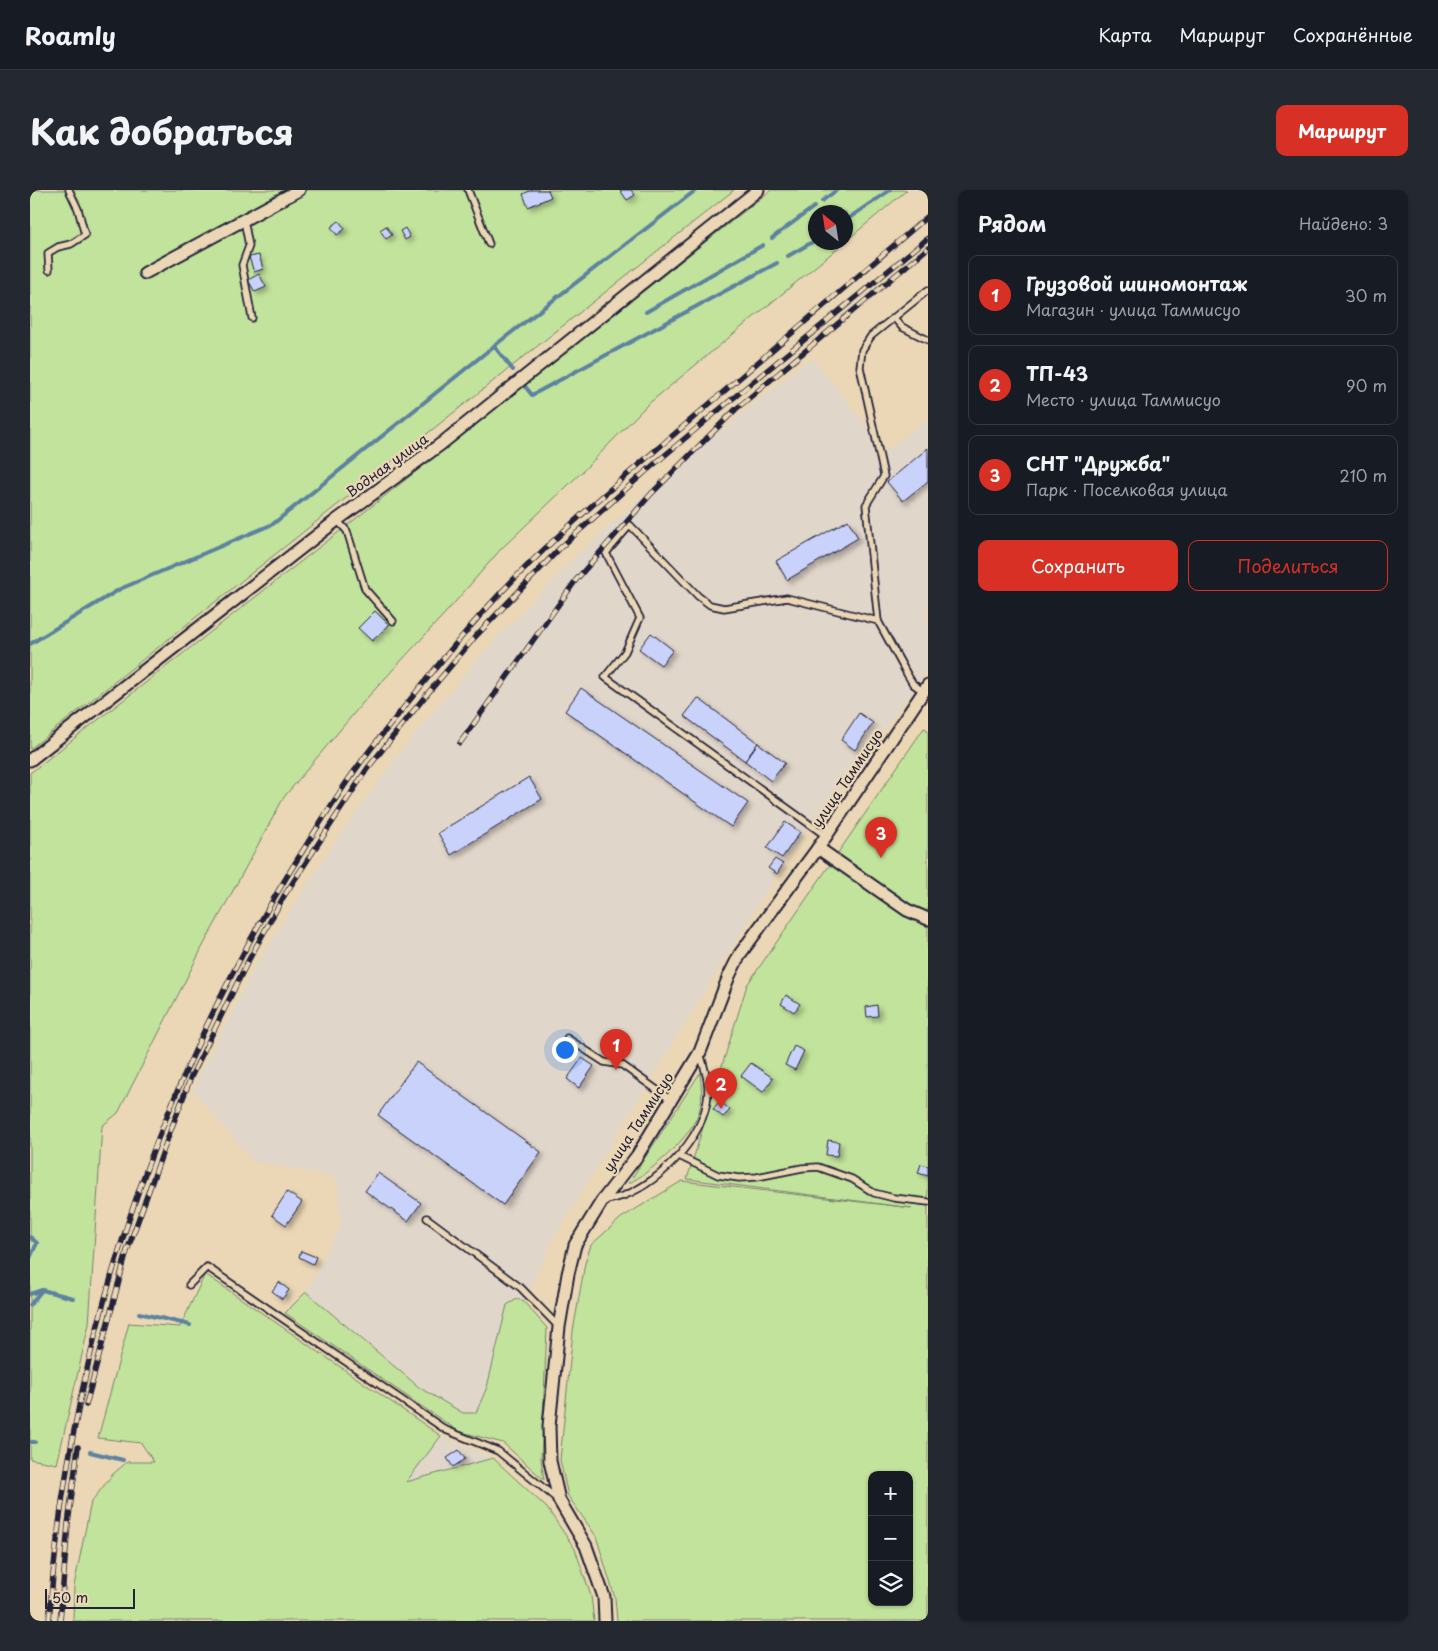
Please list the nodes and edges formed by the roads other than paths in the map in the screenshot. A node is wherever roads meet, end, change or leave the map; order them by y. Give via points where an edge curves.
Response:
1 (69, 190) edge
2 (299, 190) edge
3 (468, 190) edge
4 (758, 190) edge
5 (244, 220) junction
6 (489, 244) dead end
7 (49, 270) dead end
8 (145, 274) dead end
9 (928, 290) edge
10 (252, 318) dead end
11 (894, 318) junction
12 (928, 340) edge
13 (337, 520) junction
14 (878, 621) junction
15 (393, 622) dead end
16 (926, 688) edge
17 (30, 760) edge
18 (826, 836) junction
19 (818, 848) junction
20 (928, 919) edge
21 (567, 1038) dead end
22 (700, 1052) junction
23 (671, 1100) junction
24 (679, 1156) junction
25 (602, 1202) junction
26 (928, 1202) edge
27 (427, 1218) dead end
28 (189, 1285) dead end
29 (559, 1327) junction
30 (559, 1500) junction
31 (605, 1621) edge

1 - 7 lane via 85,235 48,253
2 - 5 street
3 - 6 lane
4 - 13 street, Водная улица via 440,444
5 - 8 street
5 - 10 lane via 250,246 242,265
9 - 11 lane
11 - 12 lane via 902,327
11 - 14 lane via 871,336 862,350 860,367 884,476 866,505
13 - 15 lane via 347,531 365,589
13 - 17 street, Водная улица
14 - 16 lane via 914,684
14 - 18 lane via 787,598 724,608 710,605 630,525 606,553 640,618 625,652 605,677
16 - 18 street, улица Таммисуо
18 - 19 street, улица Таммисуо
19 - 20 street via 906,910
19 - 22 street, улица Таммисуо via 740,954
21 - 23 lane via 604,1062 622,1065
22 - 23 street, улица Таммисуо
22 - 24 lane via 708,1087 704,1114
23 - 25 street, улица Таммисуо via 637,1156
24 - 25 lane via 639,1188
24 - 26 lane via 718,1175 739,1178 818,1167 852,1179 874,1193
25 - 29 street, улица Таммисуо via 575,1245
27 - 29 lane via 520,1288
28 - 30 lane via 207,1267 446,1430 498,1451
29 - 30 street, улица Таммисуо via 549,1426 550,1461
30 - 31 street, улица Таммисуо via 586,1546 604,1597

